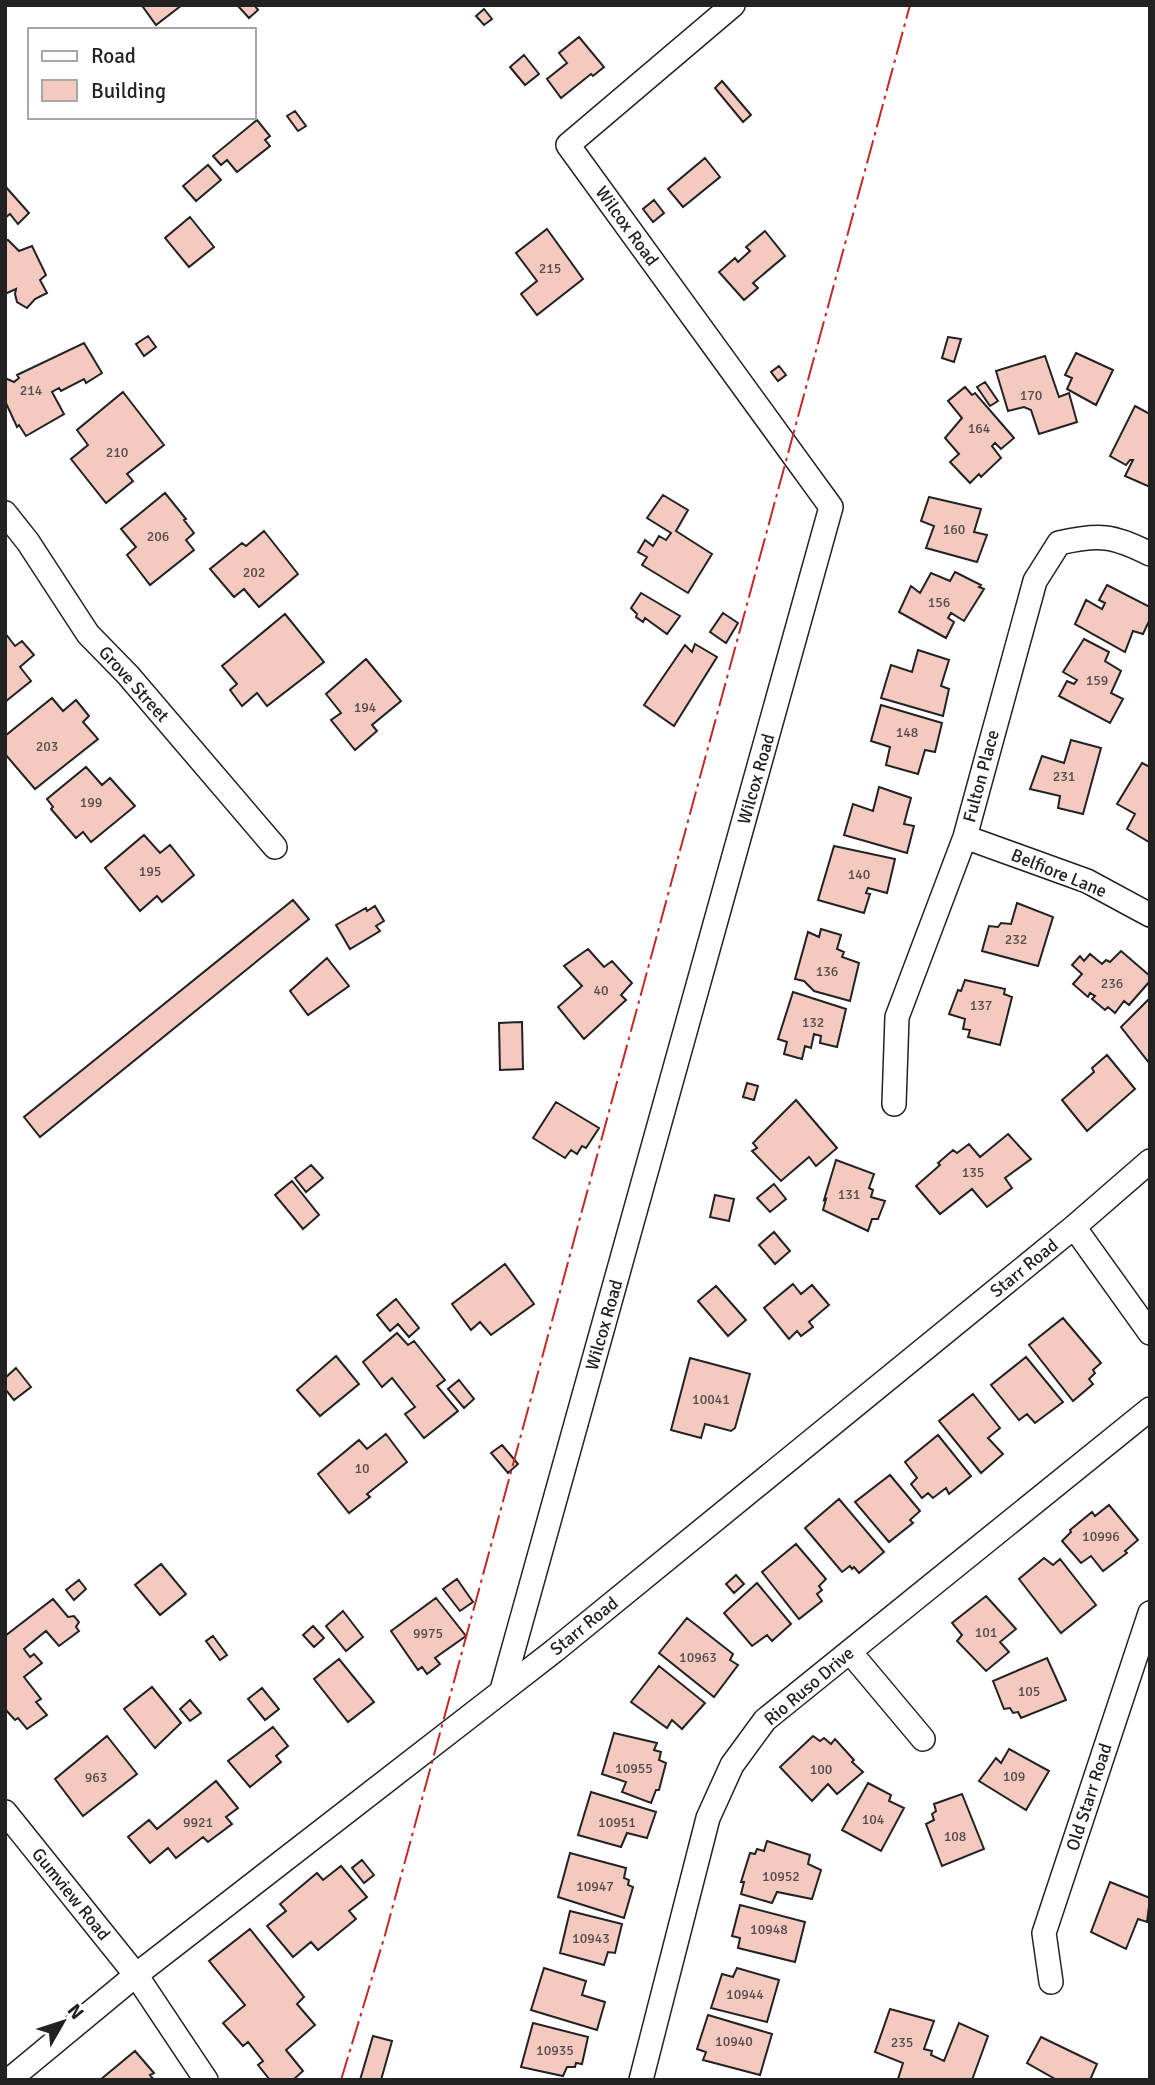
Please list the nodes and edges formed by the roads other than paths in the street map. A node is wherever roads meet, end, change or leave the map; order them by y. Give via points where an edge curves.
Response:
1 (733, 5) edge
2 (5, 513) edge
3 (1150, 554) edge
4 (965, 837) junction
5 (275, 847) dead end
6 (1150, 915) edge
7 (894, 1104) dead end
8 (1150, 1161) edge
9 (1074, 1227) junction
10 (1150, 1334) edge
11 (1150, 1409) edge
12 (1150, 1613) edge
13 (849, 1652) junction
14 (502, 1690) junction
15 (923, 1739) dead end
16 (5, 1812) edge
17 (136, 1975) junction
18 (1051, 1982) dead end
19 (9, 2080) edge
20 (206, 2080) edge
21 (641, 2080) edge

1 - 14 street, Wilcox Road via 568,145 831,507
2 - 5 street, Grove Street via 88,634
3 - 4 street, Fulton Place via 1122,540 1090,536 1059,543 1035,581
4 - 6 street, Belfiore Lane via 1087,881
4 - 7 street, Fulton Place via 897,1017
8 - 9 street, Starr Road
9 - 10 street
9 - 14 street, Starr Road
11 - 13 street, Rio Ruso Drive
12 - 18 street, Old Starr Road via 1044,1933
13 - 15 street
13 - 21 street, Rio Ruso Drive via 765,1720 732,1765 708,1818
14 - 17 street, Starr Road
16 - 17 street, Gumview Road
17 - 19 street, Starr Road
17 - 20 street, Gumview Road

